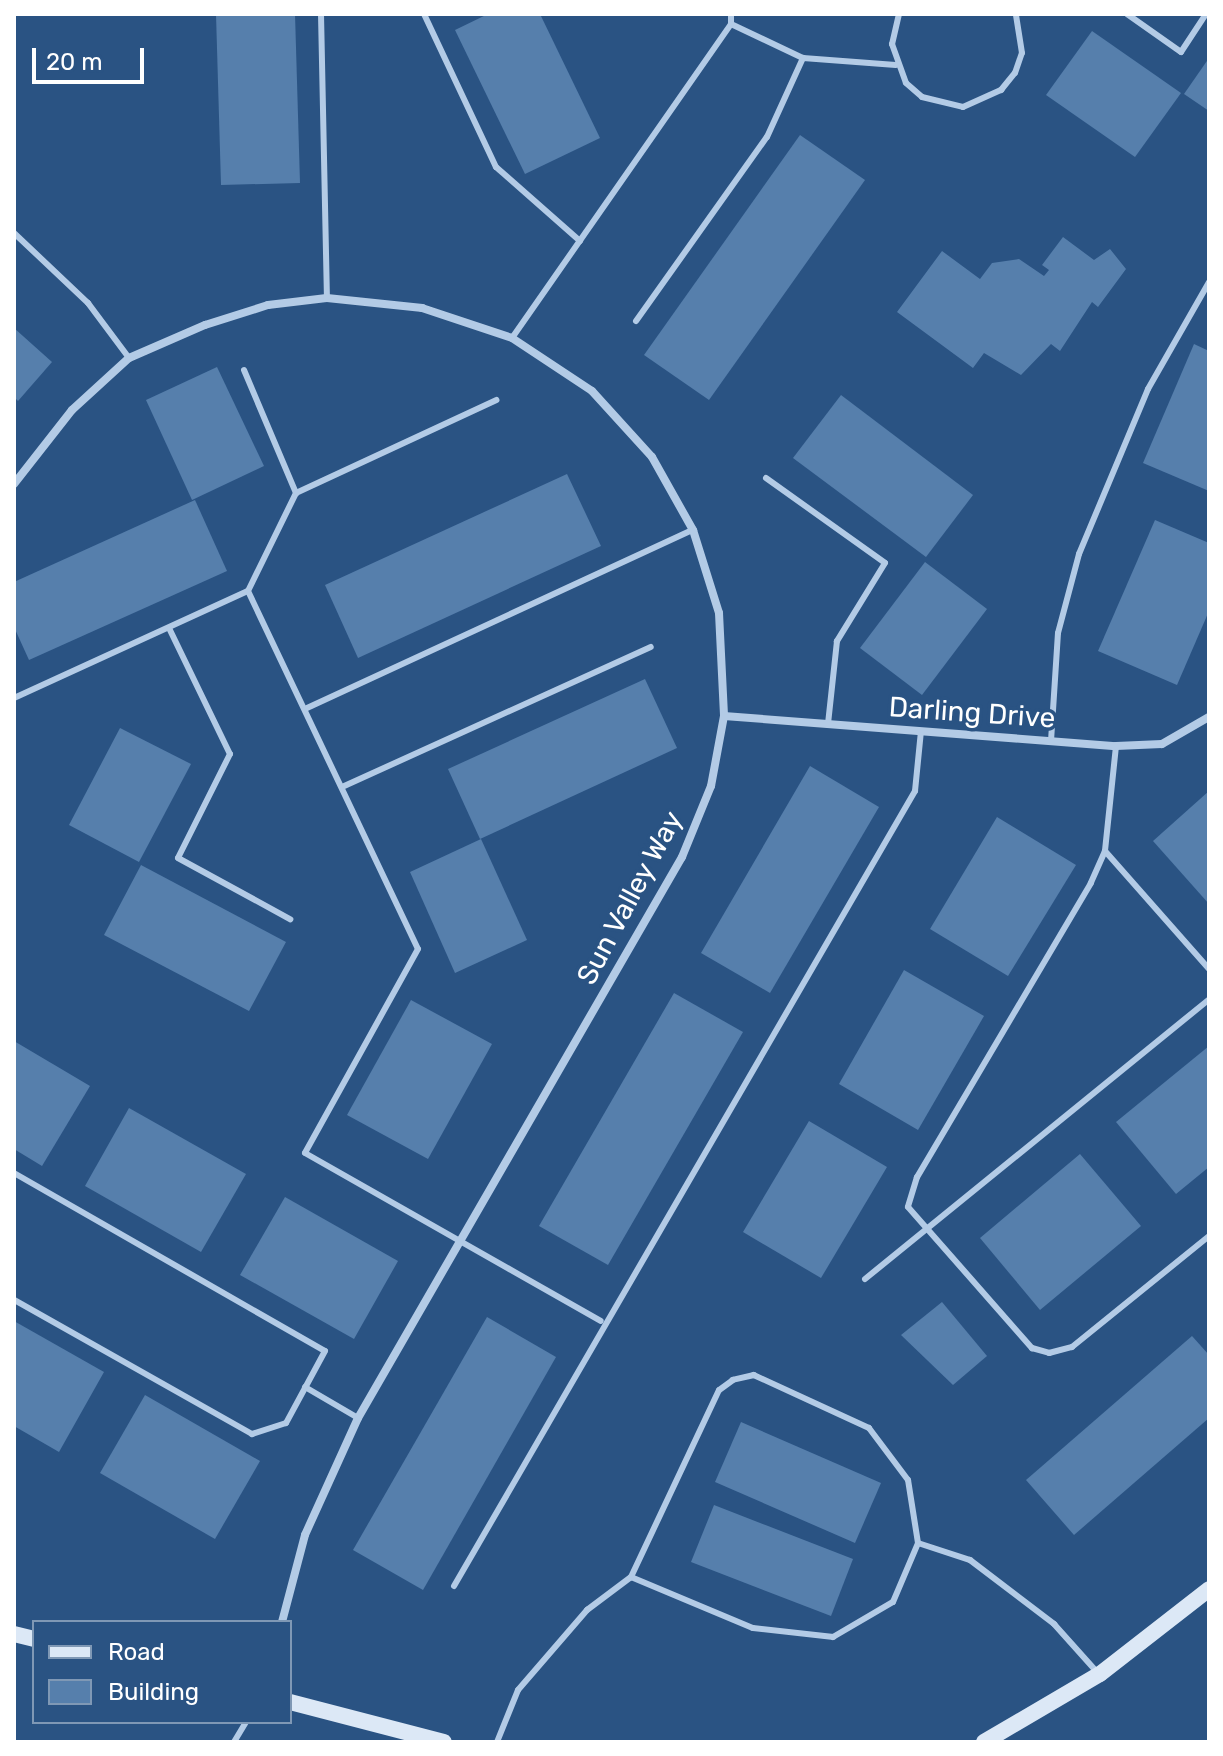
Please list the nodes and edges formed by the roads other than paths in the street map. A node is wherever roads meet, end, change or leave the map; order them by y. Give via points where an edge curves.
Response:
1 (321, 14) edge
2 (424, 14) edge
3 (731, 14) edge
4 (899, 14) edge
5 (1016, 14) edge
6 (1127, 14) edge
7 (1206, 14) edge
8 (731, 24) junction
9 (803, 58) junction
10 (896, 65) junction
11 (14, 233) edge
12 (580, 241) junction
13 (1209, 282) edge
14 (327, 298) junction
15 (636, 321) dead end
16 (512, 338) junction
17 (129, 358) junction
18 (244, 370) dead end
19 (496, 400) dead end
20 (766, 478) dead end
21 (14, 484) edge
22 (296, 493) junction
23 (693, 530) junction
24 (248, 591) junction
25 (169, 628) junction
26 (651, 647) dead end
27 (14, 698) edge
28 (307, 708) junction
29 (724, 716) junction
30 (1209, 717) edge
31 (828, 724) junction
32 (921, 731) junction
33 (1051, 741) junction
34 (1116, 746) junction
35 (342, 787) junction
36 (1105, 851) junction
37 (290, 919) dead end
38 (1209, 969) edge
39 (1209, 999) edge
40 (14, 1173) edge
41 (928, 1234) junction
42 (1209, 1236) edge
43 (461, 1242) junction
44 (865, 1279) dead end
45 (14, 1300) edge
46 (601, 1321) junction
47 (305, 1387) junction
48 (358, 1418) junction
49 (918, 1543) junction
50 (631, 1577) junction
51 (454, 1586) dead end
52 (1209, 1589) edge
53 (283, 1620) edge
54 (1100, 1674) junction
55 (292, 1703) edge
56 (245, 1724) edge
57 (415, 1738) edge
58 (234, 1742) edge
59 (444, 1742) edge
60 (497, 1742) edge
61 (984, 1742) edge

1 - 14 lane
2 - 12 lane via 496,167
3 - 8 lane
4 - 10 lane
5 - 10 lane via 1022,43 1015,73 984,101 963,107 932,101 906,83
6 - 7 lane via 1181,52
8 - 9 lane
8 - 12 lane
9 - 10 lane
9 - 15 lane via 767,137
11 - 17 lane via 88,303
12 - 16 lane
13 - 33 lane via 1148,389 1079,554 1058,633
14 - 16 street, Sun Valley Way via 422,308
14 - 17 street, Sun Valley Way via 268,305
16 - 23 street, Sun Valley Way via 592,391 652,457
17 - 21 street, Sun Valley Way via 72,410
18 - 22 lane
19 - 22 lane
20 - 31 lane via 885,563 837,641
22 - 24 lane
23 - 28 lane
23 - 29 street, Sun Valley Way via 719,613
24 - 25 lane
24 - 28 lane
25 - 27 lane
25 - 37 lane via 230,754 178,858
26 - 35 lane
28 - 35 lane
29 - 31 street, Darling Drive
29 - 43 street, Sun Valley Way via 711,786 682,857
30 - 34 street, Darling Drive via 1162,744
31 - 32 street, Darling Drive
32 - 33 street, Darling Drive
32 - 46 lane via 915,791
33 - 34 street, Darling Drive
34 - 36 lane
35 - 43 lane via 418,949 305,1153
36 - 38 lane
36 - 41 lane via 917,1177 908,1207
39 - 41 lane
40 - 47 lane via 325,1351
41 - 42 lane via 1032,1348 1049,1353 1072,1347
41 - 44 lane
43 - 46 lane
43 - 48 street, Sun Valley Way
45 - 47 lane via 252,1434 286,1423
46 - 51 lane
47 - 48 lane
48 - 53 street, Sun Valley Way via 305,1535
49 - 50 lane via 893,1602 833,1637 753,1628
49 - 50 lane via 908,1480 869,1428 754,1375 719,1390
49 - 54 lane via 970,1560 1054,1624
50 - 60 lane via 587,1610 518,1690
52 - 54 main road
54 - 61 main road
55 - 57 main road
56 - 58 lane
57 - 59 main road

